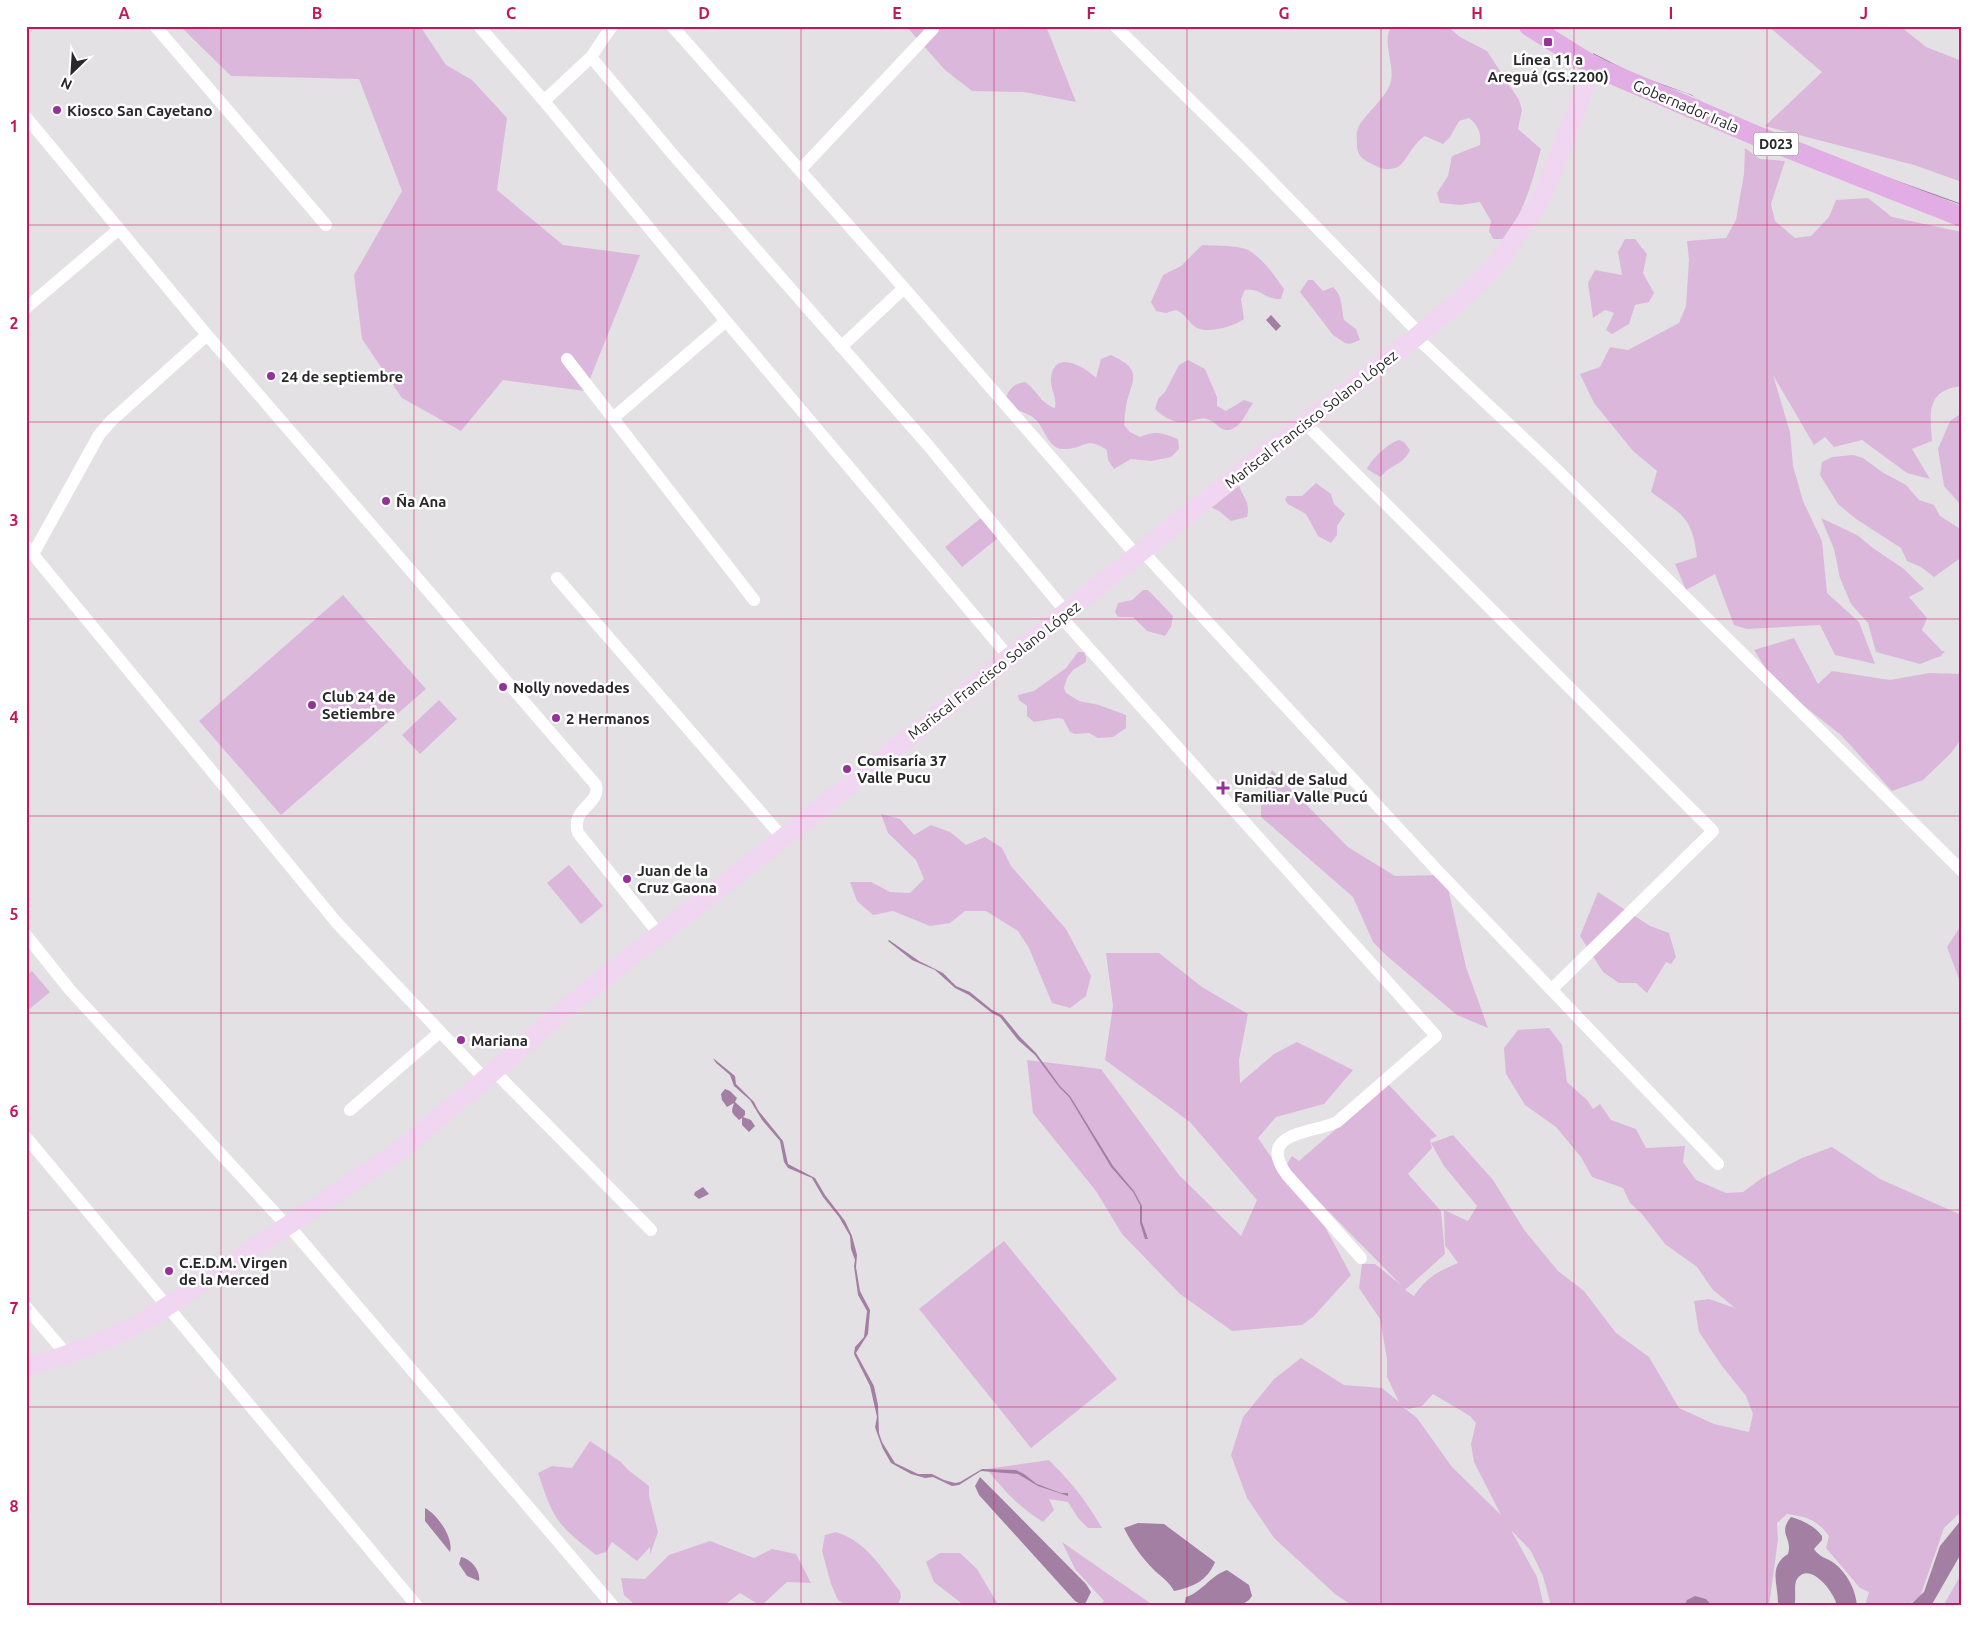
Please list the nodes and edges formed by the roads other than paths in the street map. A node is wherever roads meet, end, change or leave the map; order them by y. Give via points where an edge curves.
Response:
1 (155, 26) edge
2 (480, 26) edge
3 (612, 26) edge
4 (672, 26) edge
5 (1115, 26) edge
6 (1535, 28) edge
7 (933, 29) dead end
8 (591, 58) junction
9 (1593, 66) junction
10 (544, 100) junction
11 (27, 121) edge
12 (800, 170) junction
13 (1962, 217) edge
14 (326, 225) dead end
15 (119, 229) junction
16 (904, 288) junction
17 (26, 308) edge
18 (726, 321) junction
19 (207, 335) junction
20 (1418, 336) junction
21 (841, 347) junction
22 (567, 359) dead end
23 (613, 418) junction
24 (1305, 423) junction
25 (29, 551) edge
26 (1140, 554) junction
27 (557, 578) dead end
28 (754, 600) dead end
29 (1064, 615) junction
30 (1009, 657) junction
31 (783, 838) junction
32 (1962, 871) edge
33 (658, 934) junction
34 (26, 935) edge
35 (1552, 989) junction
36 (440, 1032) junction
37 (490, 1075) junction
38 (350, 1110) dead end
39 (26, 1137) edge
40 (1718, 1164) dead end
41 (288, 1227) junction
42 (652, 1230) dead end
43 (1362, 1258) dead end
44 (26, 1307) edge
45 (167, 1307) junction
46 (67, 1355) junction
47 (26, 1366) edge
48 (417, 1606) edge
49 (613, 1606) edge

1 - 14 street
2 - 10 street
3 - 8 street
4 - 12 street
5 - 20 street via 1249,158
6 - 9 main road, Gobernador Irala / D023
7 - 12 street
8 - 10 street
8 - 21 street
9 - 13 main road, Gobernador Irala / D023
9 - 20 main road, Mariscal Francisco Solano López via 1550,178 1521,230 1480,281
10 - 18 street
11 - 15 street
12 - 16 street
15 - 17 street
15 - 19 street
16 - 21 street
16 - 26 street
18 - 23 street
18 - 30 street
19 - 25 street via 99,435
19 - 33 street via 596,785 596,796 582,811 575,826
20 - 24 main road, Mariscal Francisco Solano López
20 - 32 street
21 - 29 street via 927,444
22 - 23 street
23 - 28 street
24 - 26 main road, Mariscal Francisco Solano López
24 - 35 street via 1713,831
25 - 36 street via 337,923
26 - 29 main road, Mariscal Francisco Solano López
26 - 35 street
27 - 31 street
29 - 30 main road, Mariscal Francisco Solano López
29 - 43 street via 1436,1036 1337,1122 1299,1132 1286,1140 1280,1150 1278,1160 1284,1170
30 - 31 main road, Mariscal Francisco Solano López
31 - 33 main road, Mariscal Francisco Solano López
33 - 37 main road, Mariscal Francisco Solano López
34 - 41 street via 70,990
35 - 40 street
36 - 37 street
36 - 38 street
37 - 41 main road, Mariscal Francisco Solano López via 402,1149
37 - 42 street
39 - 45 street
41 - 45 main road, Mariscal Francisco Solano López
41 - 49 street
44 - 46 street
45 - 46 main road, Mariscal Francisco Solano López via 123,1332
45 - 48 street
46 - 47 main road, Mariscal Francisco Solano López

